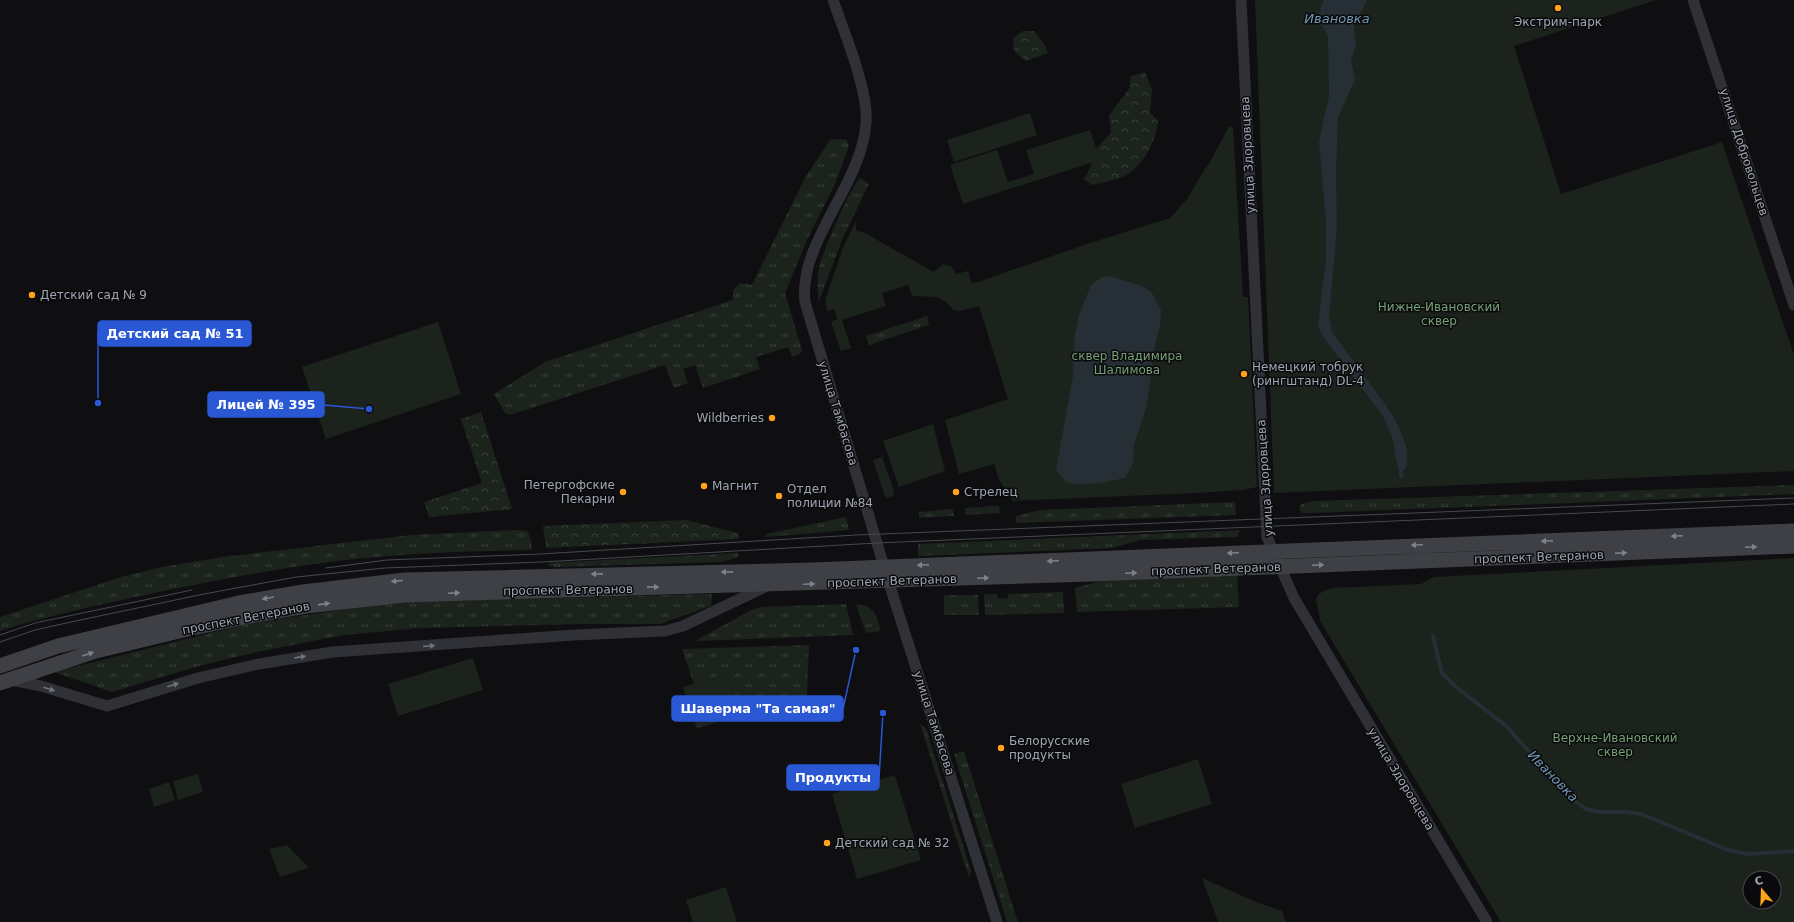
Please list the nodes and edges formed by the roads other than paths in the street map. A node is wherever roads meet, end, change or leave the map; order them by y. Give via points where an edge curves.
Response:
1 (833, 0) edge
2 (1241, 0) edge
3 (1693, 0) edge
4 (1794, 304) edge
5 (1794, 531) edge
6 (1794, 546) edge
7 (1272, 551) junction
8 (884, 566) junction
9 (1279, 567) junction
10 (888, 580) junction
11 (770, 585) junction
12 (0, 666) edge
13 (5, 682) edge
14 (997, 922) edge
15 (1487, 922) edge

1 - 8 street, улица Тамбасова via 864,95 867,122 858,158 811,258 803,288 810,320
2 - 7 street, улица Здоровцева via 1266,528
3 - 4 street, улица Добровольцев
5 -> 7 main road, проспект Ветеранов
9 -> 6 main road, проспект Ветеранов
7 -> 8 main road, проспект Ветеранов
7 - 9 street, улица Здоровцева
8 - 10 street, улица Тамбасова
8 -> 12 main road, проспект Ветеранов via 543,575 372,583 239,604 58,646
10 -> 9 main road, проспект Ветеранов
9 - 15 street, улица Здоровцева via 1298,605
11 -> 10 main road, проспект Ветеранов
10 - 14 street, улица Тамбасова
13 -> 11 main road, проспект Ветеранов via 96,651 179,631 244,617 371,598 436,593
13 -> 11 street via 41,686 106,706 198,678 259,664 333,652 664,631 683,626

